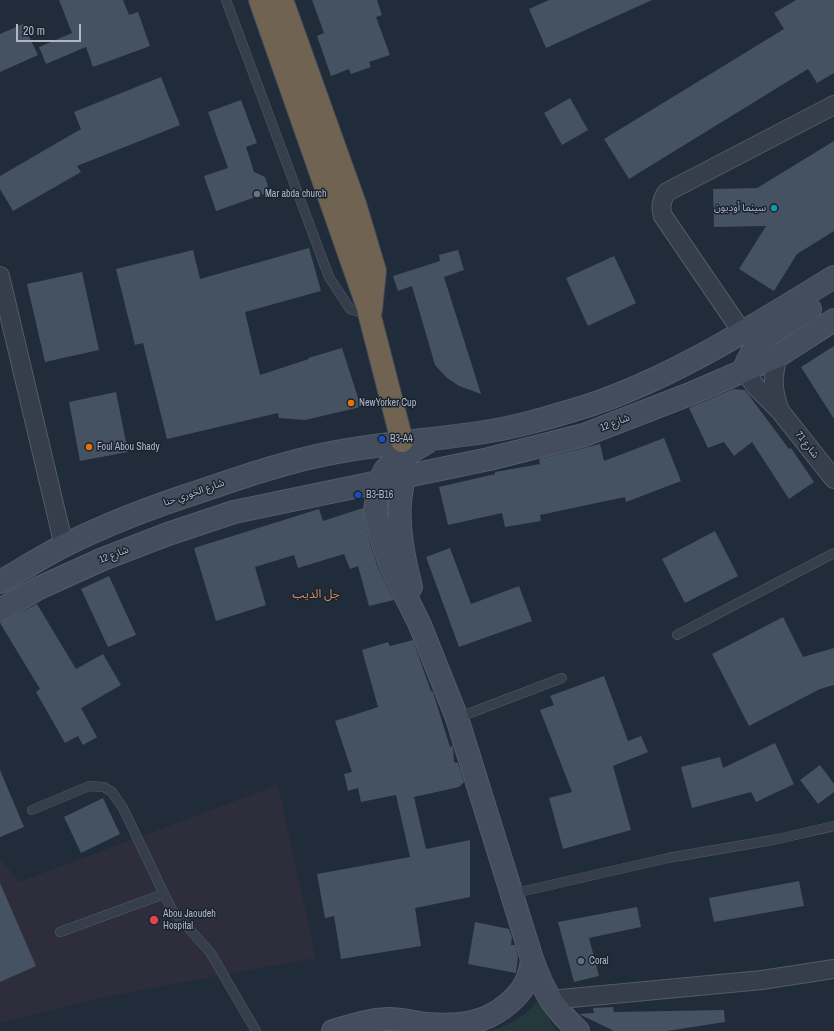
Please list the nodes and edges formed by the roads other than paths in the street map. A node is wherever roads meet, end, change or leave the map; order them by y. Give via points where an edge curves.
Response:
1 (226, 0) edge
2 (260, 0) edge
3 (282, 0) edge
4 (834, 105) edge
5 (0, 276) edge
6 (834, 277) edge
7 (834, 289) edge
8 (368, 310) junction
9 (834, 320) edge
10 (742, 332) junction
11 (778, 356) junction
12 (744, 370) junction
13 (780, 411) junction
14 (404, 458) junction
15 (834, 479) edge
16 (380, 480) junction
17 (64, 546) junction
18 (834, 553) edge
19 (0, 582) edge
20 (0, 610) edge
21 (420, 625) junction
22 (677, 635) dead end
23 (562, 678) dead end
24 (457, 718) junction
25 (32, 810) dead end
26 (834, 826) edge
27 (164, 894) junction
28 (511, 894) junction
29 (60, 932) dead end
30 (532, 958) junction
31 (834, 969) edge
32 (550, 1000) junction
33 (426, 1024) junction
34 (256, 1031) edge
35 (333, 1031) edge
36 (448, 1031) edge
37 (578, 1031) edge

1 - 8 lane via 328,277 350,309
2 - 8 highway
3 - 8 highway via 355,204 375,272
4 - 10 street via 667,192 664,196 661,206 663,216
5 - 17 street
6 - 10 street, شارع 12
7 - 12 street via 821,301 764,338 754,347
8 - 14 highway
9 - 11 street, شارع 12
10 - 14 street, شارع 12 via 648,382 589,405 479,433 434,438
11 - 12 street, شارع 12
11 - 13 street, شارع 71 via 773,380
12 - 13 street, شارع 71 via 756,387
12 - 14 street, شارع 12 via 584,435 519,452
13 - 15 street, شارع 71
14 - 16 street, شارع 12
14 - 17 street, شارع الخوري حنا via 318,456 254,472 157,505
14 - 21 street via 400,529 403,556
16 - 20 street, شارع 12 via 234,512 168,534 103,559 39,588
16 - 21 street via 375,510 381,537 390,564
17 - 19 street, شارع الخوري حنا
18 - 22 lane
21 - 24 street
23 - 24 lane
24 - 28 street
25 - 27 lane via 89,786 104,787 112,792 123,808
26 - 28 lane via 773,840 668,858
27 - 29 lane
27 - 34 lane via 172,910 210,952
28 - 30 street
30 - 32 street
30 - 33 street via 531,972 522,990 494,1014 479,1022
31 - 32 street via 762,980
32 - 37 street
33 - 35 street via 388,1019
33 - 36 street

